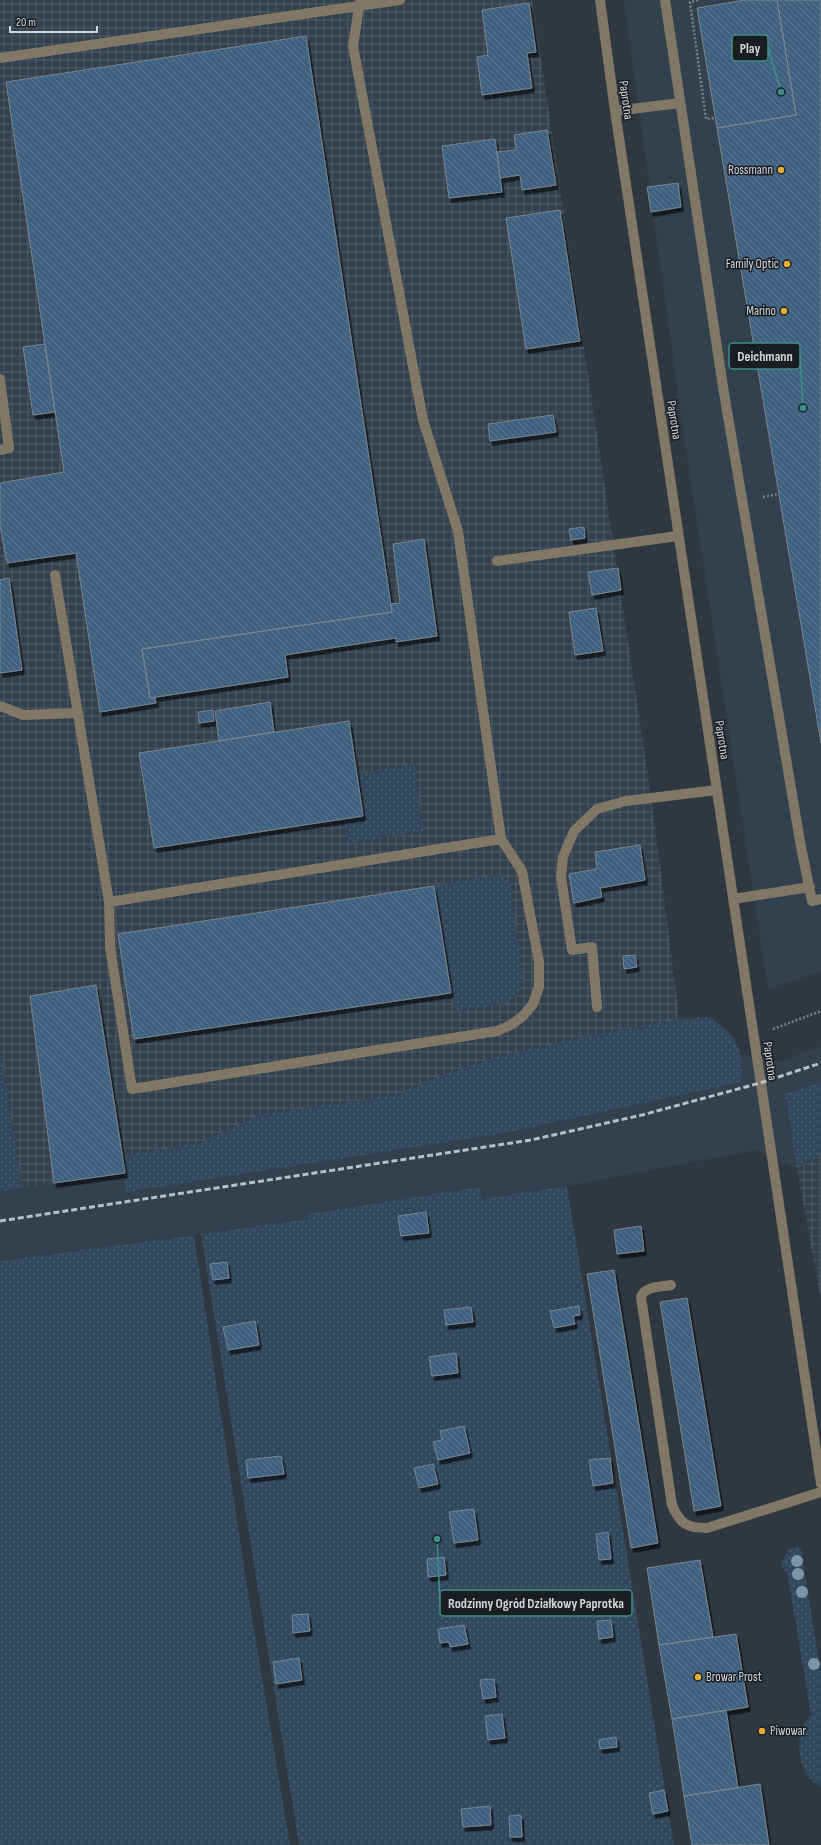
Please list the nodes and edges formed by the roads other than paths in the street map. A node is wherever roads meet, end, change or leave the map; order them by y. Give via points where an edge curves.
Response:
1 (400, 0) edge
2 (600, 0) edge
3 (665, 0) edge
4 (360, 3) edge
5 (0, 58) edge
6 (680, 103) junction
7 (615, 111) junction
8 (0, 380) edge
9 (0, 450) edge
10 (678, 536) junction
11 (497, 561) dead end
12 (55, 575) dead end
13 (0, 706) edge
14 (78, 713) junction
15 (717, 790) junction
16 (501, 839) junction
17 (810, 887) junction
18 (733, 899) junction
19 (821, 899) edge
20 (109, 902) junction
21 (598, 1007) dead end
22 (671, 1285) dead end
23 (821, 1484) edge
24 (821, 1492) edge

1 - 4 street
2 - 7 street, Paprotna
3 - 6 street
4 - 5 street
4 - 16 street via 353,46 423,420 458,531
6 - 7 street
6 - 17 street via 723,387
7 - 10 street, Paprotna
8 - 9 street via 9,448
10 - 11 street
10 - 15 street, Paprotna
12 - 14 street
13 - 14 street via 23,715
14 - 20 street
15 - 18 street, Paprotna
15 - 21 street via 626,801 597,809 574,831 563,857 561,877 572,950 592,947
16 - 20 street
16 - 20 street via 522,871 539,962 539,987 533,1004 524,1016 511,1025 497,1031 466,1037 132,1089 110,947
17 - 18 street
17 - 19 street via 812,901
18 - 23 street, Paprotna
22 - 24 street via 648,1289 640,1298 672,1505 677,1517 685,1525 707,1528

